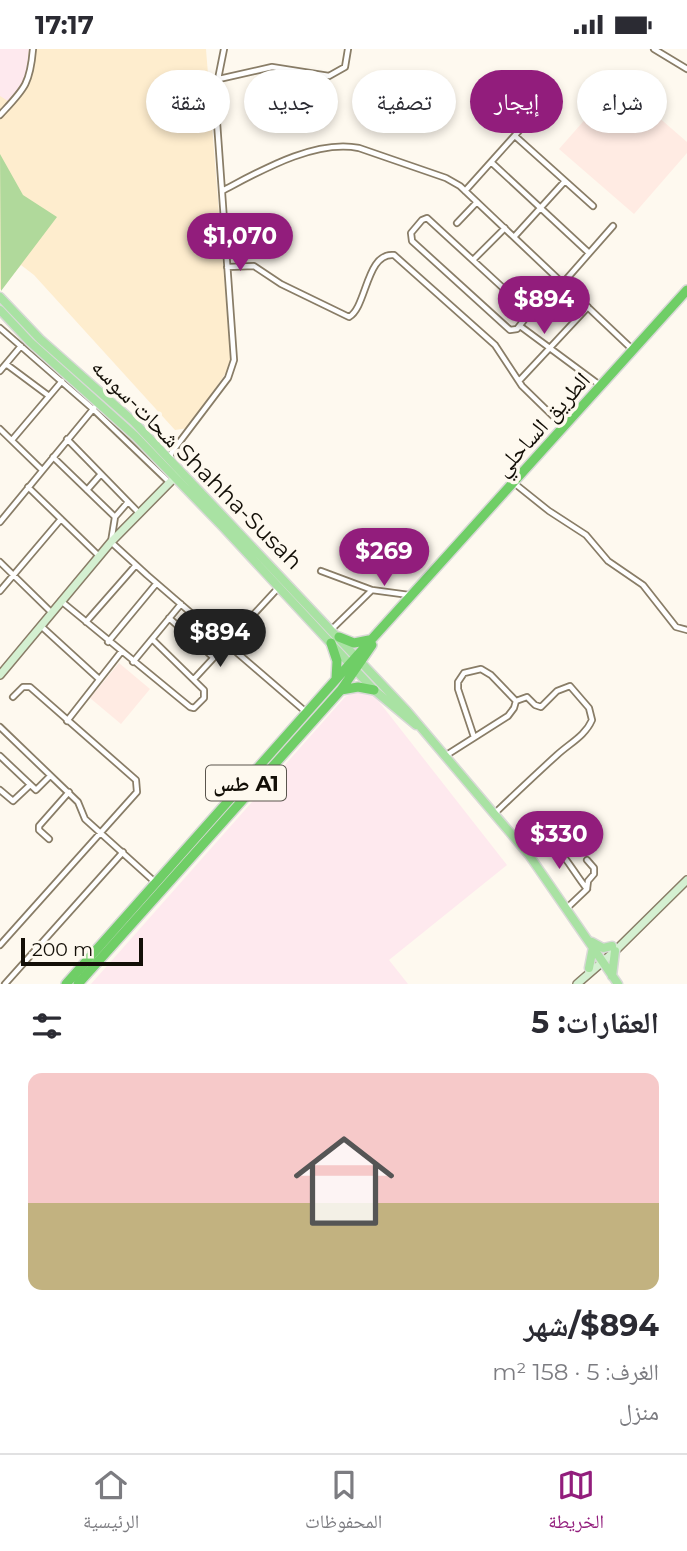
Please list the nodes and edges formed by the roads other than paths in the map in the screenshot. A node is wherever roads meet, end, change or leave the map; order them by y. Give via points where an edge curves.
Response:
1 (33, 49) edge
2 (224, 49) edge
3 (348, 49) edge
4 (654, 49) edge
5 (687, 69) edge
6 (220, 70) edge
7 (230, 77) edge
8 (0, 115) edge
9 (218, 133) edge
10 (515, 135) joint
11 (491, 162) junction
12 (565, 181) junction
13 (222, 191) junction
14 (465, 191) junction
15 (477, 202) junction
16 (593, 206) dead end
17 (540, 209) junction
18 (457, 223) dead end
19 (613, 226) dead end
20 (505, 228) junction
21 (514, 237) junction
22 (589, 253) junction
23 (473, 260) junction
24 (227, 267) junction
25 (563, 283) junction
26 (687, 290) edge
27 (0, 297) edge
28 (588, 307) junction
29 (0, 310) edge
30 (520, 326) junction
31 (0, 328) edge
32 (21, 346) junction
33 (549, 349) junction
34 (634, 350) junction
35 (6, 364) junction
36 (0, 371) edge
37 (62, 381) junction
38 (519, 381) junction
39 (601, 386) junction
40 (49, 396) junction
41 (97, 406) junction
42 (564, 427) junction
43 (0, 429) edge
44 (66, 439) junction
45 (12, 440) junction
46 (53, 457) junction
47 (167, 463) junction
48 (42, 470) junction
49 (101, 474) junction
50 (174, 477) junction
51 (514, 483) junction
52 (28, 487) junction
53 (87, 490) junction
54 (128, 502) junction
55 (139, 513) junction
56 (115, 517) junction
57 (61, 519) junction
58 (1, 521) edge
59 (111, 541) junction
60 (99, 556) junction
61 (0, 562) edge
62 (136, 565) junction
63 (321, 571) dead end
64 (13, 575) junction
65 (425, 582) junction
66 (156, 584) junction
67 (279, 587) junction
68 (372, 590) junction
69 (0, 591) edge
70 (412, 595) junction
71 (61, 601) junction
72 (181, 604) junction
73 (51, 612) junction
74 (169, 618) junction
75 (86, 622) junction
76 (40, 625) junction
77 (332, 629) junction
78 (687, 629) edge
79 (152, 639) junction
80 (335, 640) junction
81 (371, 640) junction
82 (108, 642) junction
83 (226, 642) junction
84 (121, 652) junction
85 (213, 657) junction
86 (133, 662) junction
87 (356, 664) junction
88 (1, 670) edge
89 (100, 679) junction
90 (194, 679) junction
91 (335, 680) junction
92 (341, 690) junction
93 (374, 690) junction
94 (13, 697) dead end
95 (516, 701) junction
96 (307, 713) junction
97 (67, 722) junction
98 (419, 726) junction
99 (0, 727) edge
100 (474, 737) junction
101 (0, 756) edge
102 (445, 757) junction
103 (50, 776) junction
104 (30, 785) junction
105 (0, 790) edge
106 (69, 792) junction
107 (494, 814) junction
108 (101, 832) junction
109 (49, 839) dead end
110 (123, 852) junction
111 (529, 855) junction
112 (587, 860) dead end
113 (687, 880) edge
114 (156, 883) junction
115 (587, 889) junction
116 (567, 908) junction
117 (592, 944) junction
118 (0, 946) edge
119 (614, 949) junction
120 (601, 959) junction
121 (591, 970) junction
122 (610, 973) junction
123 (578, 983) edge
124 (5, 984) edge
125 (66, 984) edge
126 (78, 984) edge
127 (618, 984) edge

1 - 8 street via 25,87
2 - 6 street
3 - 7 street via 345,67 329,76 272,67
4 - 5 street
9 - 13 street
10 - 11 street
10 - 12 street
11 - 14 street
11 - 17 street
12 - 16 street
12 - 17 street
13 - 14 street via 299,155 344,146 446,178
13 - 24 street
14 - 15 street
15 - 18 street
15 - 20 street
17 - 21 street
17 - 22 street
19 - 22 street
20 - 21 street
20 - 23 street
21 - 25 street
22 - 25 street
23 - 30 street via 527,310
23 - 30 street via 429,219 422,220 411,234 413,242 510,330
24 - 38 street via 254,266 347,317 355,312 381,258 394,254 495,345
24 - 47 street via 233,366
25 - 28 street
26 - 34 highway, الطريق الساحلي / طس A1
27 - 47 main road, شحات-سوسه Shahha-Susah via 121,410
28 - 33 street
28 - 34 street
29 - 41 main road, شحات-سوسه Shahha-Susah
30 - 33 street
31 - 32 street
32 - 35 street
32 - 37 street
33 - 38 street
33 - 39 street
34 - 39 highway, الطريق الساحلي / طس A1
35 - 36 street
35 - 40 street
37 - 40 street
37 - 41 street
38 - 42 street
39 - 42 highway, الطريق الساحلي / طس A1
40 - 45 street
41 - 44 street
41 - 47 main road, شحات-سوسه Shahha-Susah
41 - 50 street
42 - 51 highway, الطريق الساحلي / طس A1
43 - 45 street
44 - 46 street
44 - 49 street
45 - 48 street
46 - 48 street
46 - 53 street
47 - 50 main road, شحات-سوسه Shahha-Susah
48 - 52 street
49 - 53 street
49 - 54 street
50 - 55 street
50 - 67 main road, شحات-سوسه Shahha-Susah
50 - 77 main road, شحات-سوسه Shahha-Susah
51 - 65 highway, الطريق الساحلي / طس A1
51 - 78 street via 586,535 608,561 650,591 676,627
52 - 57 street
52 - 58 street
53 - 56 street
54 - 55 street
54 - 56 street
55 - 59 street
56 - 59 street
57 - 60 street
57 - 64 street
59 - 60 street
59 - 62 street
60 - 71 street
61 - 64 street
62 - 66 street
62 - 75 street
63 - 68 street
64 - 69 street
64 - 73 street
65 - 70 highway, طس A1
65 - 87 highway
66 - 72 street
66 - 82 street
67 - 80 main road, شحات-سوسه Shahha-Susah
67 - 83 street
68 - 70 street
68 - 77 street
70 - 81 highway, طس A1
71 - 73 street
71 - 75 street
72 - 74 street
72 - 83 street
73 - 76 street
74 - 79 street
74 - 85 street
75 - 82 street
76 - 88 street
76 - 89 street
77 - 80 main road, شحات-سوسه Shahha-Susah
79 - 86 street
79 - 90 street
80 - 81 highway
80 - 87 main road, شحات-سوسه Shahha-Susah
80 - 91 highway
81 - 87 highway, طس A1
82 - 84 street
83 - 85 street
83 - 96 street
84 - 86 street
84 - 89 street
85 - 90 street
86 - 90 street via 192,708 205,692
87 - 91 highway, طس A1
87 - 92 highway, طس A1
87 - 93 main road
87 - 98 main road
89 - 97 street
91 - 96 highway, طس A1
92 - 93 highway
92 - 126 highway, طس A1
93 - 98 main road
94 - 97 street via 27,685
95 - 100 street via 508,716
95 - 100 street via 487,671 464,673 457,689
95 - 107 street via 527,697 541,707 557,691 570,686 589,708 592,720 586,733
96 - 114 highway, طس A1
97 - 108 street via 138,784 137,792
98 - 102 main road
99 - 103 street
100 - 102 street
101 - 104 street
102 - 107 main road
103 - 104 street via 38,789
103 - 106 street
104 - 105 street via 13,801
106 - 108 street via 85,819
106 - 109 street via 38,826
107 - 111 main road
108 - 110 street
108 - 118 street
110 - 114 street
110 - 124 street
111 - 115 street via 553,844
111 - 116 main road
112 - 115 street via 595,871
113 - 119 street
114 - 125 highway, طس A1
115 - 116 street
116 - 117 main road
117 - 119 main road
117 - 120 main road
117 - 121 main road
119 - 120 street
119 - 122 main road
120 - 121 street
120 - 122 main road
121 - 122 main road
121 - 123 street
122 - 127 main road

